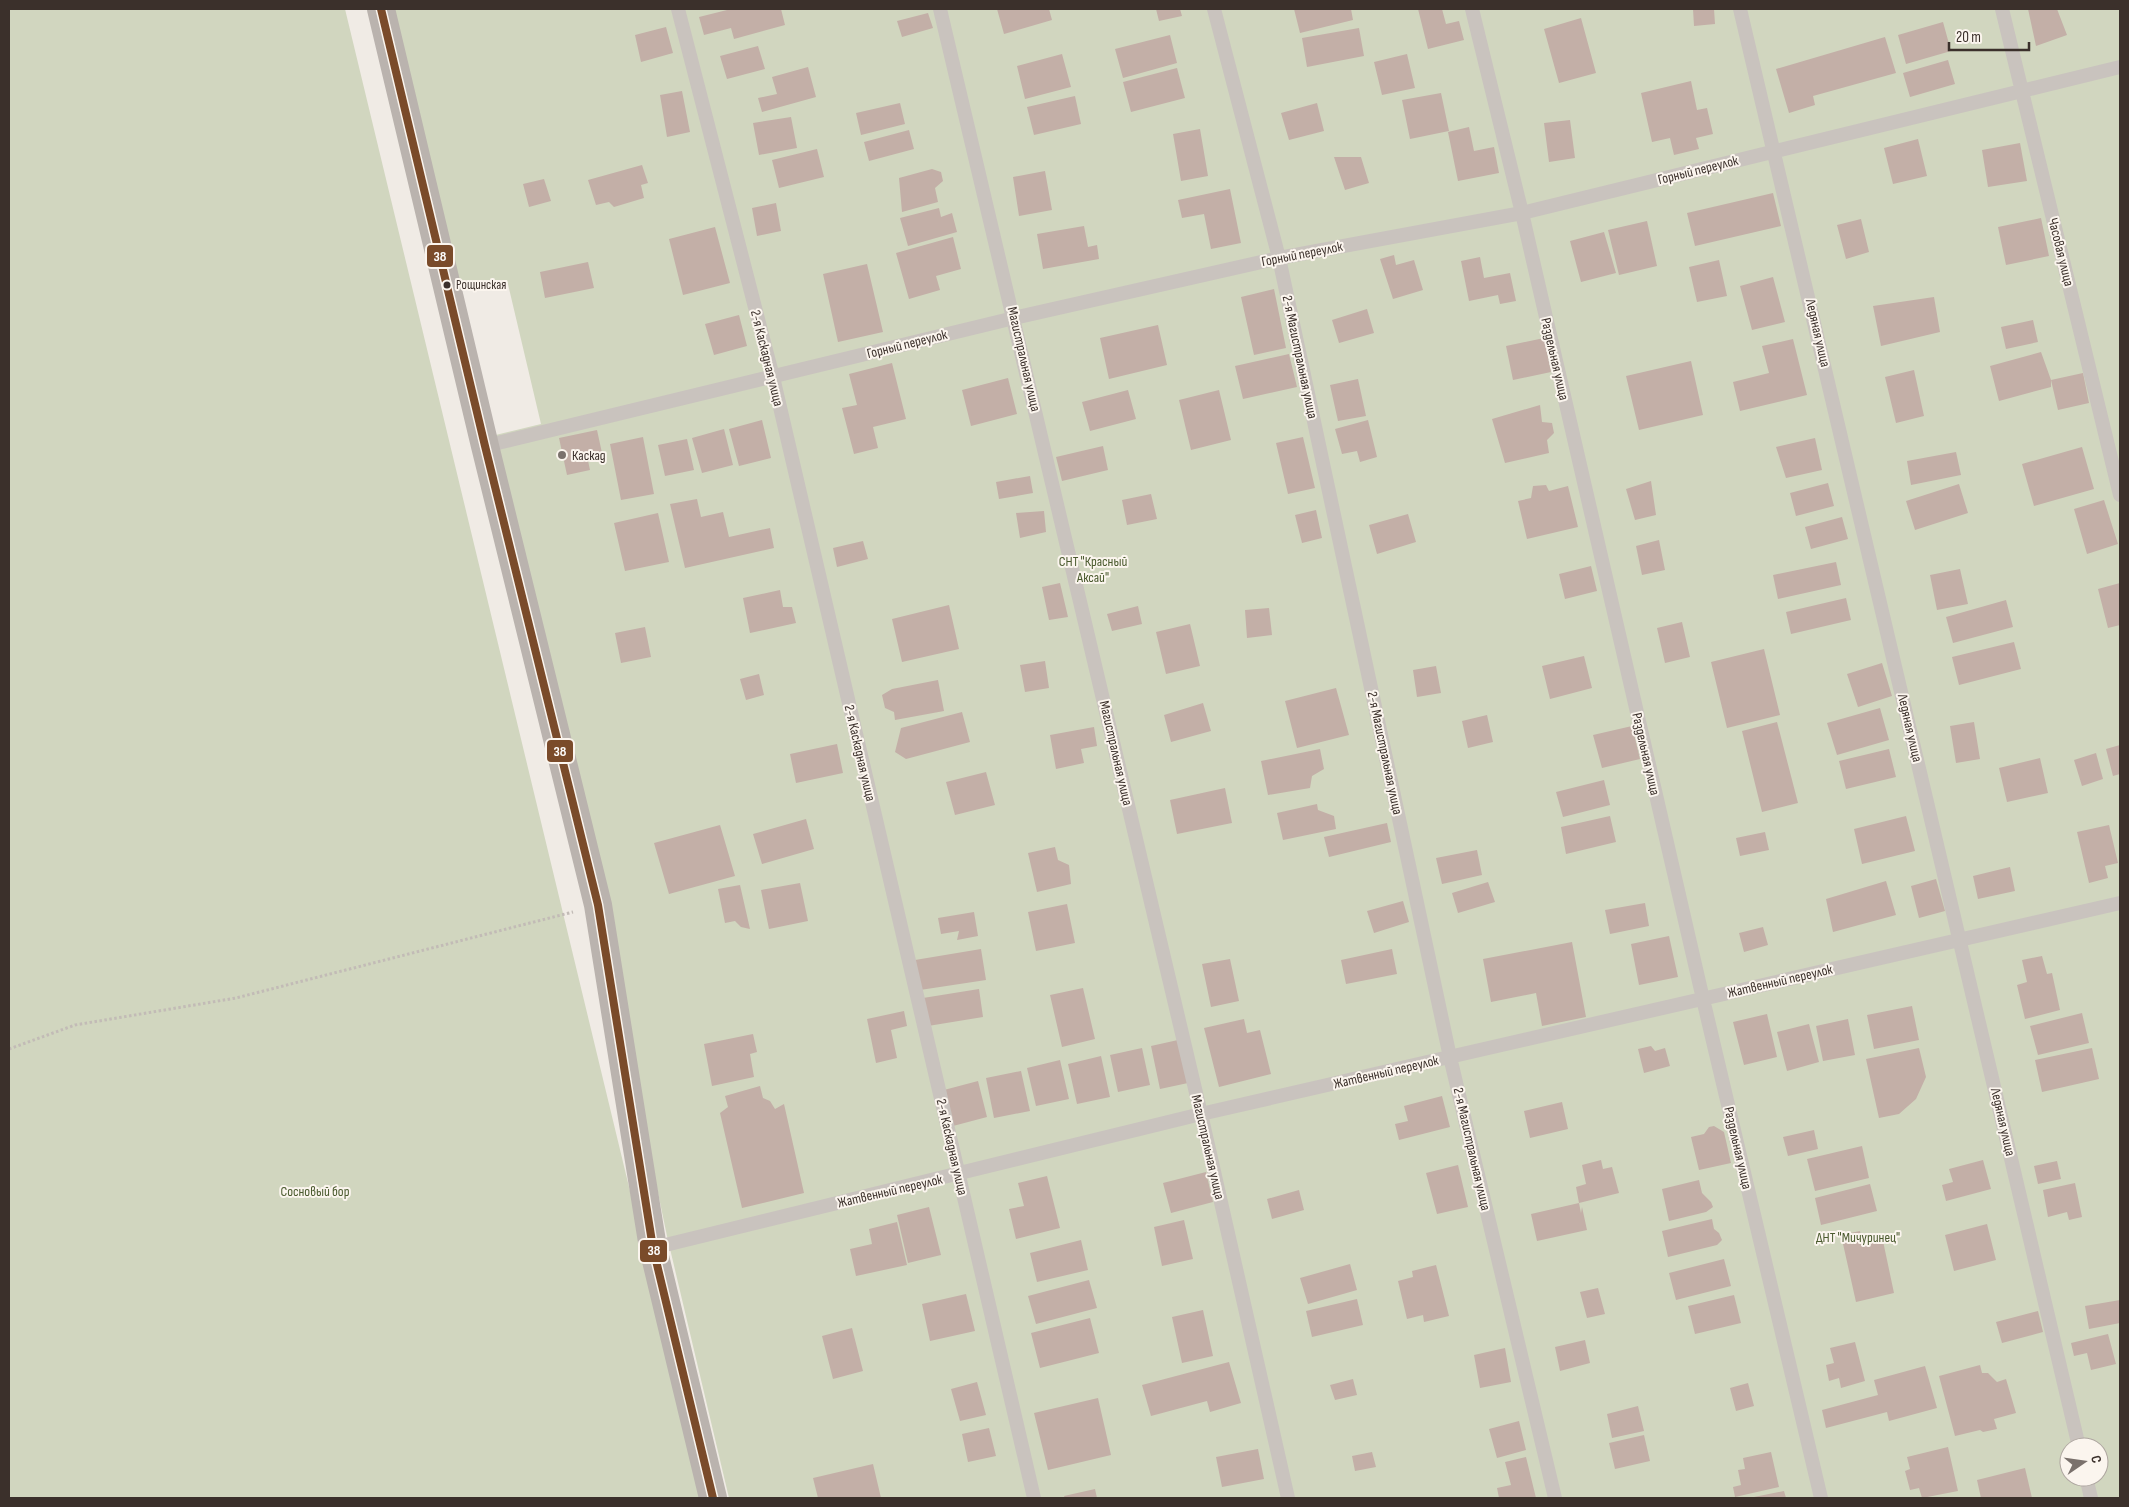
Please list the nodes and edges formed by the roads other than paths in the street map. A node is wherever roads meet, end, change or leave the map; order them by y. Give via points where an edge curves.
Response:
1 (382, 9) edge
2 (678, 9) edge
3 (940, 9) edge
4 (1214, 9) edge
5 (1472, 9) edge
6 (1740, 9) edge
7 (2002, 9) edge
8 (2120, 67) edge
9 (2022, 90) junction
10 (1775, 150) junction
11 (1522, 213) junction
12 (1279, 258) junction
13 (1014, 318) junction
14 (773, 377) junction
15 (485, 446) junction
16 (2120, 495) edge
17 (2120, 903) edge
18 (1960, 941) junction
19 (1703, 999) junction
20 (1450, 1057) junction
21 (1201, 1114) junction
22 (958, 1174) junction
23 (653, 1248) junction
24 (2077, 1437) edge
25 (713, 1498) edge
26 (1034, 1498) edge
27 (1288, 1498) edge
28 (1555, 1498) edge
29 (1821, 1498) edge

1 - 15 street
2 - 14 lane, 2-я Каскадная улица
3 - 13 lane, Магистральная улица
4 - 12 lane, 2-я Магистральная улица
5 - 11 lane, Раздельная улица
6 - 10 lane, Ледяная улица
7 - 9 lane, Часовая улица
8 - 9 lane, Горный переулок
9 - 10 lane, Горный переулок
9 - 16 lane, Часовая улица
10 - 11 lane, Горный переулок
10 - 18 lane, Ледяная улица
11 - 12 lane, Горный переулок
11 - 19 lane, Раздельная улица
12 - 13 lane, Горный переулок
12 - 20 lane, 2-я Магистральная улица
13 - 14 lane, Горный переулок
13 - 21 lane, Магистральная улица
14 - 15 lane, Горный переулок
14 - 22 lane, 2-я Каскадная улица
15 - 23 street via 598,906
17 - 18 lane, Жатвенный переулок
18 - 19 lane, Жатвенный переулок
18 - 24 lane, Ледяная улица
19 - 20 lane, Жатвенный переулок
19 - 29 lane, Раздельная улица
20 - 21 lane, Жатвенный переулок
20 - 28 lane, 2-я Магистральная улица
21 - 22 lane, Жатвенный переулок
21 - 27 lane, Магистральная улица
22 - 23 lane, Жатвенный переулок
22 - 26 lane, 2-я Каскадная улица
23 - 25 street

